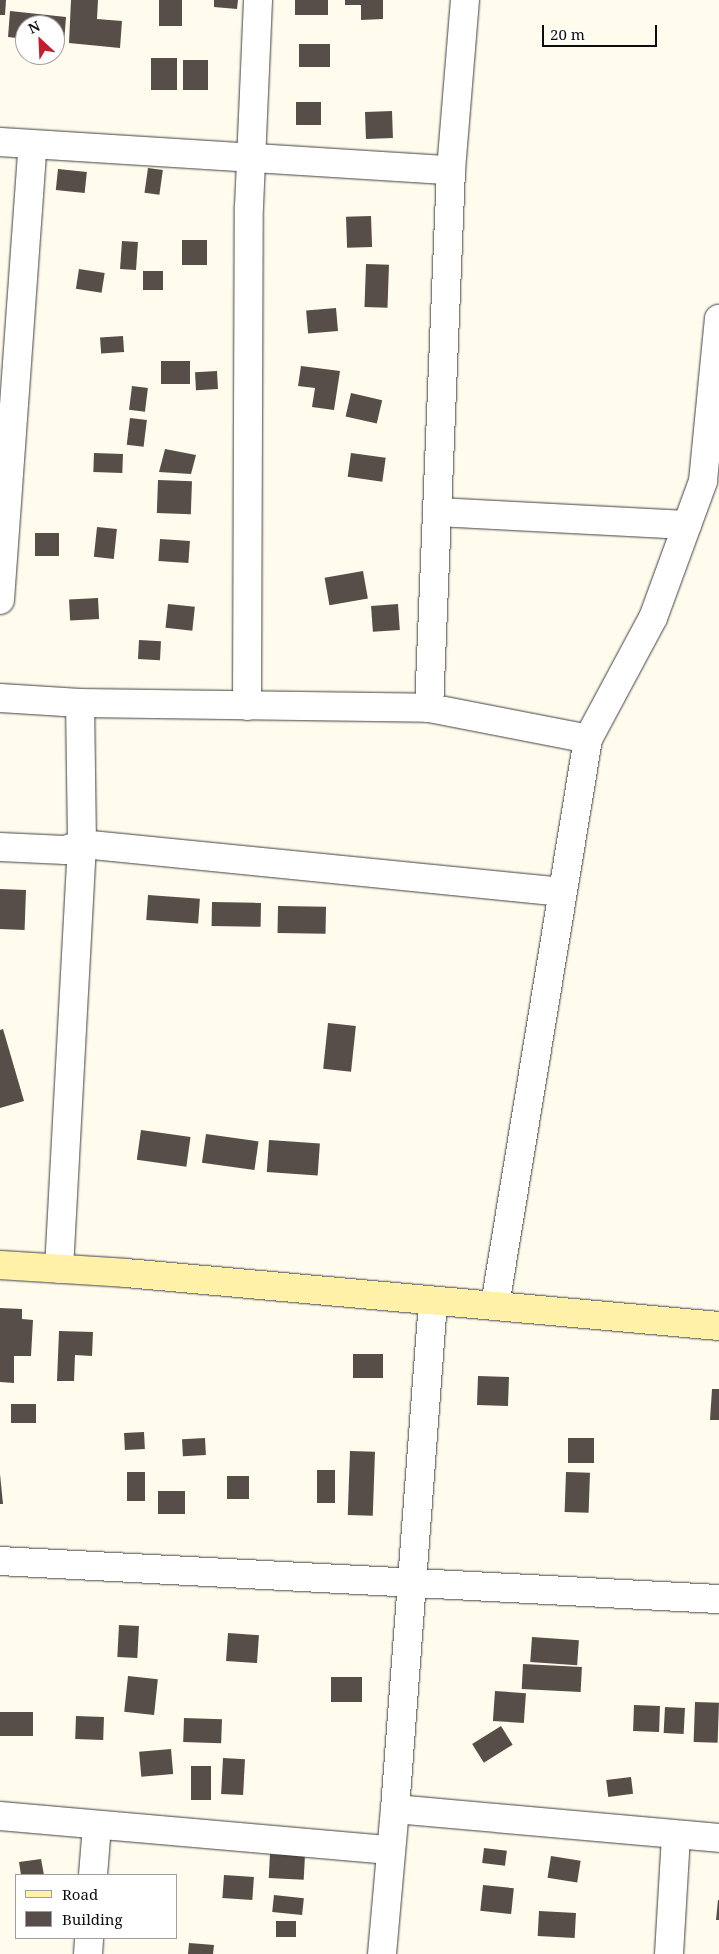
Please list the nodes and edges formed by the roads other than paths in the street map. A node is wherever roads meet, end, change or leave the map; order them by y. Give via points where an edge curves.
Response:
1 (258, 0) edge
2 (465, 0) edge
3 (0, 142) edge
4 (34, 144) junction
5 (251, 158) junction
6 (451, 170) junction
7 (719, 319) edge
8 (437, 512) junction
9 (687, 525) junction
10 (0, 600) edge
11 (0, 698) edge
12 (80, 703) junction
13 (247, 706) junction
14 (429, 708) junction
15 (588, 739) junction
16 (82, 844) junction
17 (0, 847) edge
18 (562, 892) junction
19 (0, 1265) edge
20 (59, 1268) junction
21 (434, 1301) junction
22 (495, 1305) junction
23 (719, 1326) edge
24 (0, 1561) edge
25 (412, 1582) junction
26 (719, 1599) edge
27 (396, 1809) junction
28 (0, 1816) edge
29 (97, 1825) junction
30 (676, 1836) junction
31 (719, 1838) edge
32 (390, 1850) junction
33 (93, 1874) edge
34 (89, 1939) edge
35 (88, 1954) edge
36 (382, 1954) edge
37 (669, 1954) edge

1 - 5 street
2 - 6 street
3 - 4 street
4 - 5 street
4 - 10 street
5 - 6 street
5 - 13 street
6 - 8 street
7 - 9 street via 703,481
8 - 9 street
8 - 14 street
9 - 15 street via 653,618
11 - 12 street
12 - 13 street
12 - 16 street
13 - 14 street
14 - 15 street
15 - 18 street
16 - 17 street via 65,850
16 - 18 street
16 - 20 street
18 - 22 street
19 - 20 main road
20 - 21 main road
21 - 22 main road
21 - 25 street
22 - 23 main road
24 - 25 street
25 - 26 street
25 - 27 street
27 - 30 street
27 - 32 street
28 - 29 street
29 - 32 street
29 - 33 street
30 - 31 street
30 - 37 street
32 - 36 street
34 - 35 street

